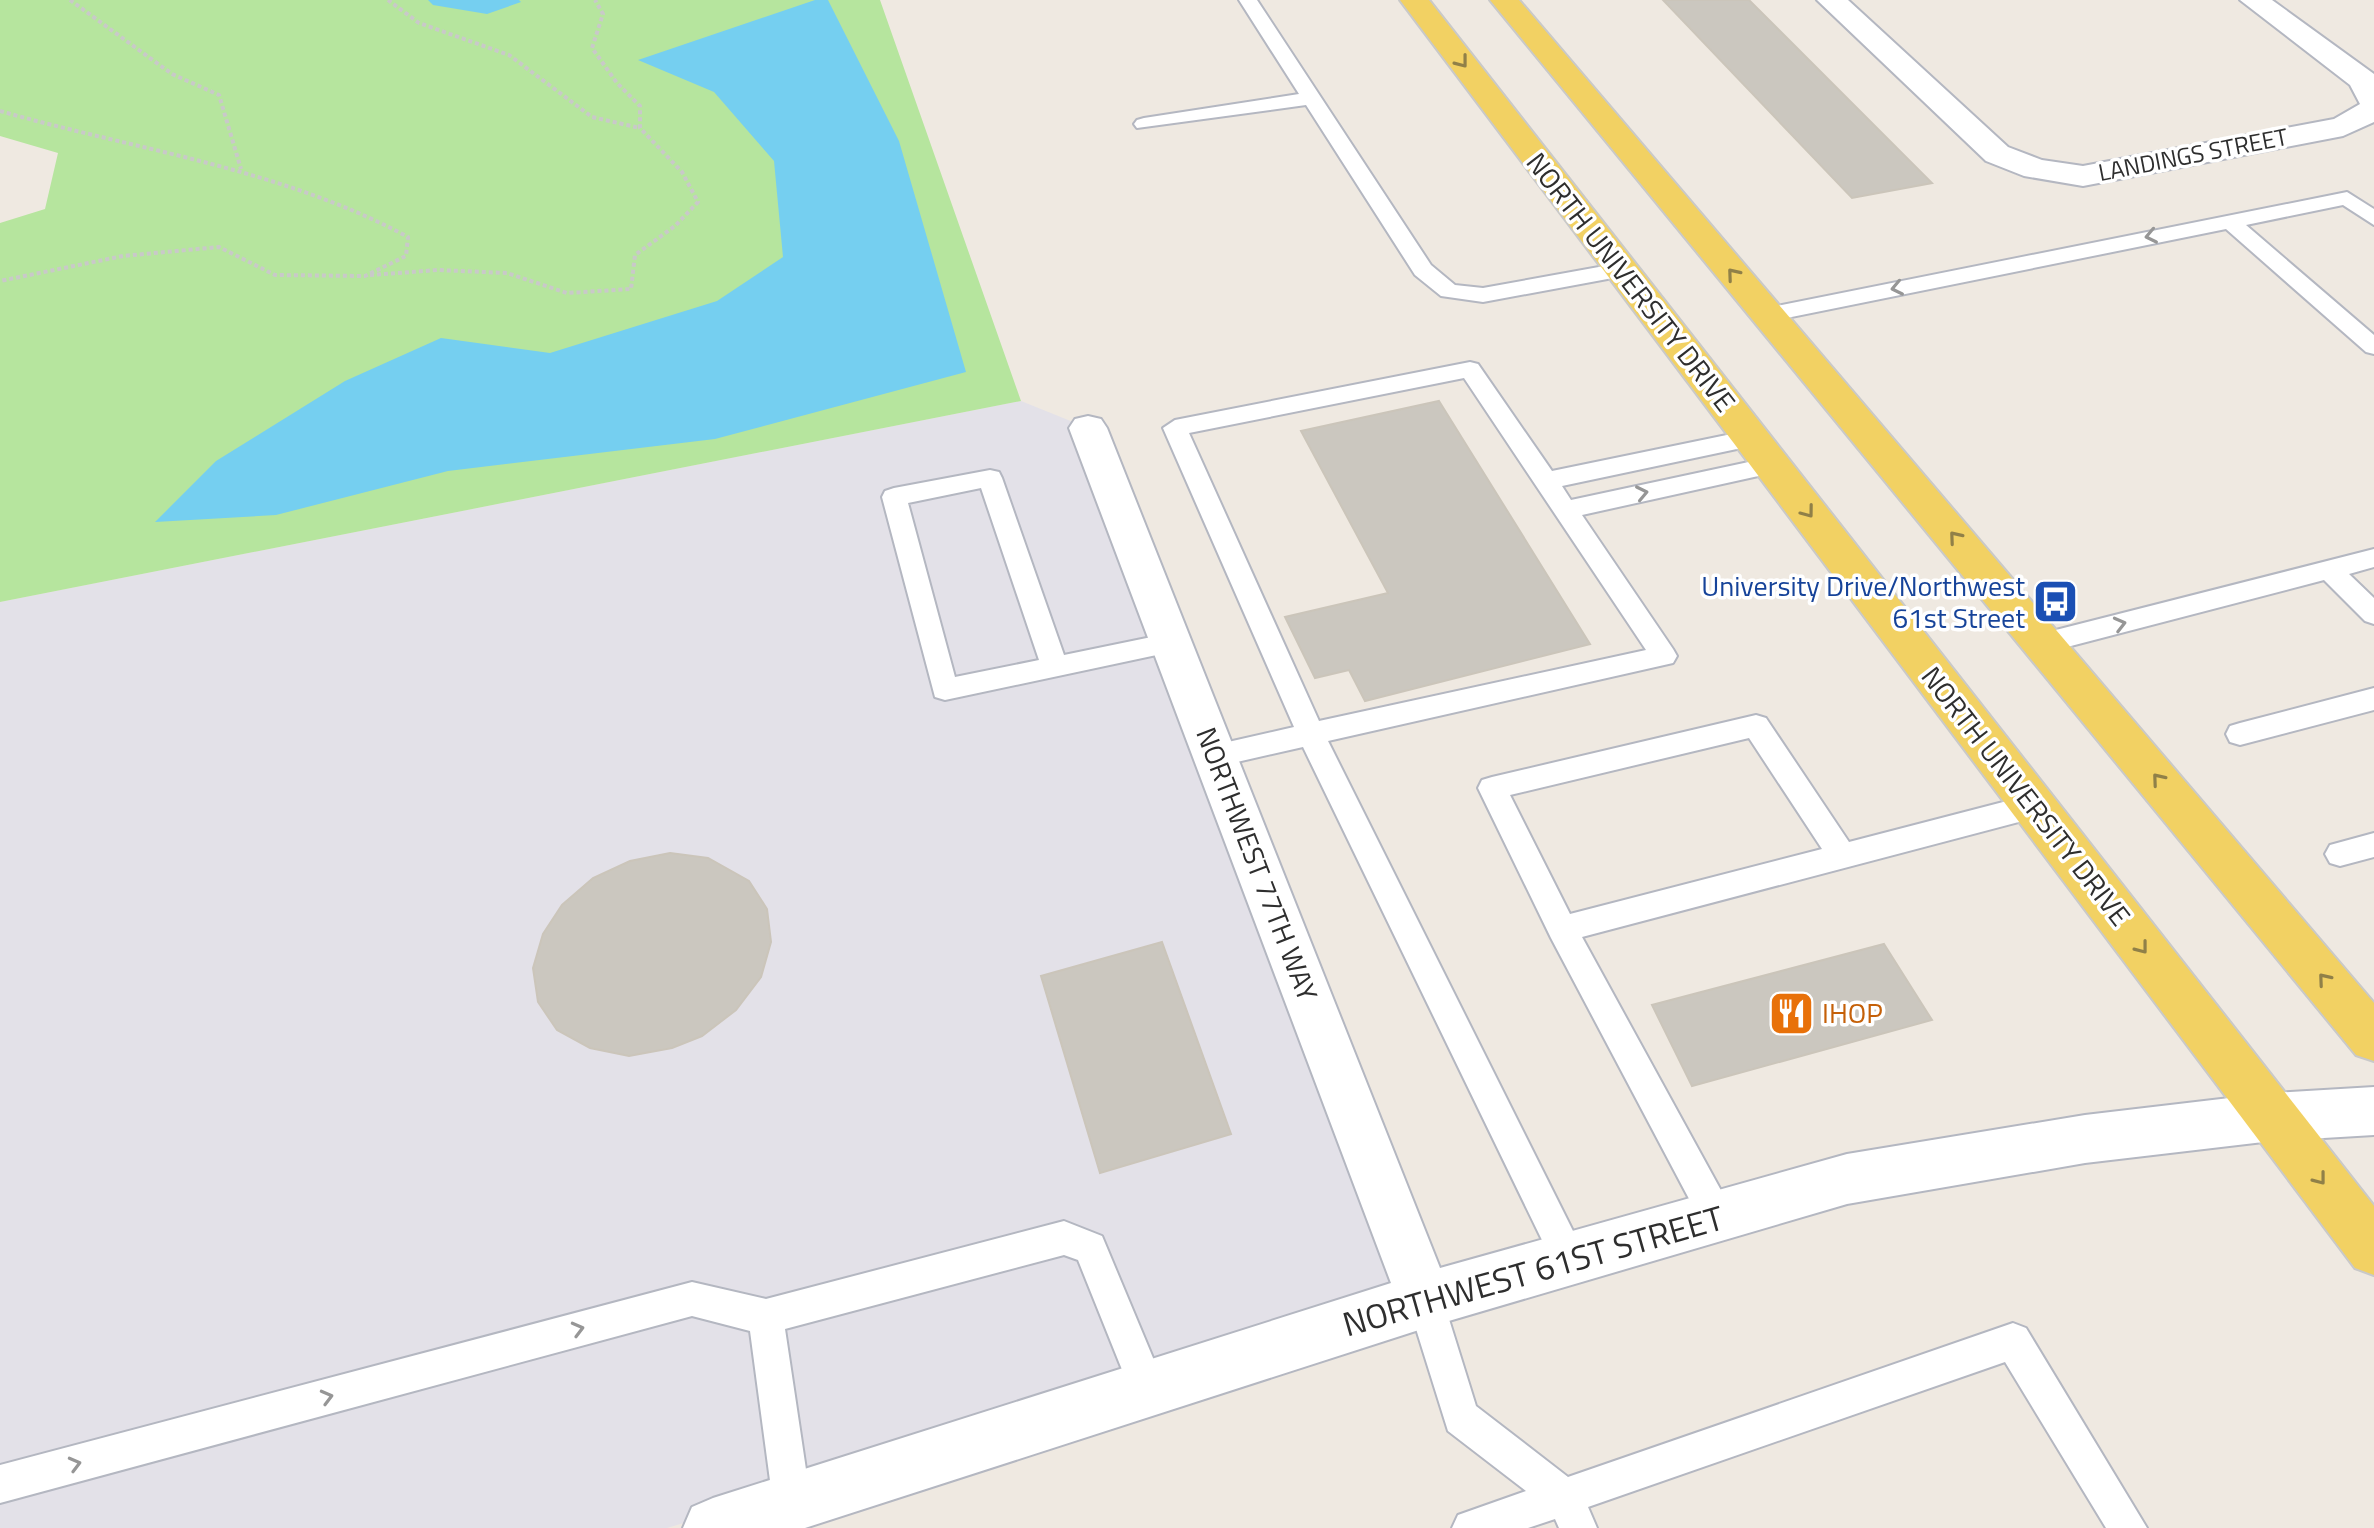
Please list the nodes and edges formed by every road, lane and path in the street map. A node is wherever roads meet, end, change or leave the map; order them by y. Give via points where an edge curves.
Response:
1 (70, 0) edge
2 (388, 0) edge
3 (595, 0) edge
4 (1248, 0) edge
5 (1414, 0) edge
6 (1504, 0) edge
7 (1831, 0) edge
8 (2254, 0) edge
9 (1311, 98) junction
10 (2374, 106) edge
11 (0, 111) edge
12 (1144, 124) dead end
13 (640, 128) junction
14 (241, 170) junction
15 (2374, 219) edge
16 (2228, 220) junction
17 (1621, 270) junction
18 (365, 276) junction
19 (0, 281) edge
20 (1767, 315) junction
21 (2374, 347) edge
22 (1088, 428) dead end
23 (1761, 452) junction
24 (1546, 481) junction
25 (1566, 510) junction
26 (2374, 558) edge
27 (2329, 570) junction
28 (2374, 614) edge
29 (1171, 643) junction
30 (2044, 643) junction
31 (1055, 667) junction
32 (2374, 699) edge
33 (1311, 734) junction
34 (2240, 734) dead end
35 (1215, 756) junction
36 (2034, 806) junction
37 (2374, 845) edge
38 (2340, 854) dead end
39 (1842, 856) junction
40 (1562, 929) junction
41 (2374, 1039) edge
42 (2374, 1111) edge
43 (2272, 1117) junction
44 (1717, 1217) junction
45 (2374, 1249) edge
46 (1569, 1259) junction
47 (1425, 1300) junction
48 (766, 1317) junction
49 (1148, 1389) junction
50 (0, 1484) edge
51 (792, 1503) junction
52 (1571, 1513) edge
53 (713, 1528) edge
54 (1471, 1528) edge
55 (2128, 1528) edge

1 - 14 path via 172,74 219,95
2 - 13 path via 419,23 509,55 592,117
3 - 13 path via 603,14 592,48 640,106
4 - 9 lane
5 -> 17 main road, NORTH UNIVERSITY DRIVE
20 -> 6 main road
7 - 10 street, LANDINGS STREET via 1997,154 2035,169 2083,176 2343,127
8 - 10 street, LANDINGS STREET via 2363,80
9 - 12 lane
9 - 17 lane via 1423,270 1449,291 1483,295
11 - 14 path
13 - 18 path via 682,172 698,202 675,226 641,244 629,267 631,289 567,293 507,273
14 - 18 path via 378,219 408,237 406,256
15 - 16 lane via 2347,198
16 -> 20 lane
16 - 21 lane
17 - 23 main road, NORTH UNIVERSITY DRIVE
18 - 19 path via 275,275 219,247 123,256
30 -> 20 main road
22 - 29 street, NORTHWEST 77TH WAY
23 - 24 lane
25 -> 23 lane
23 -> 36 main road, NORTH UNIVERSITY DRIVE
24 - 25 lane
24 - 33 lane via 1470,369 1175,428
25 - 33 lane via 1664,656
26 - 27 lane
27 - 28 lane
30 -> 27 lane
29 - 31 lane
29 - 35 street, NORTHWEST 77TH WAY
41 -> 30 main road
31 - 31 lane via 945,690 894,497 990,478
32 - 34 lane
33 - 35 lane
33 - 46 lane
35 - 47 street, NORTHWEST 77TH WAY
36 - 39 lane
36 -> 43 main road, NORTH UNIVERSITY DRIVE
37 - 38 lane
39 - 40 lane
39 - 40 lane via 1756,726 1492,788
40 - 44 lane
42 - 43 street, NORTHWEST 61ST STREET
43 - 44 street, NORTHWEST 61ST STREET via 2085,1139 1847,1179
43 -> 45 main road, NORTH UNIVERSITY DRIVE
44 - 46 street, NORTHWEST 61ST STREET
46 - 47 street, NORTHWEST 61ST STREET
47 - 49 street, NORTHWEST 61ST STREET
47 - 52 lane via 1461,1418
48 - 49 lane via 1064,1238 1090,1248
50 -> 48 lane via 692,1299
48 - 51 lane
49 - 51 street, NORTHWEST 61ST STREET
51 - 53 street, NORTHWEST 61ST STREET
52 - 54 lane
52 - 55 lane via 2013,1341

